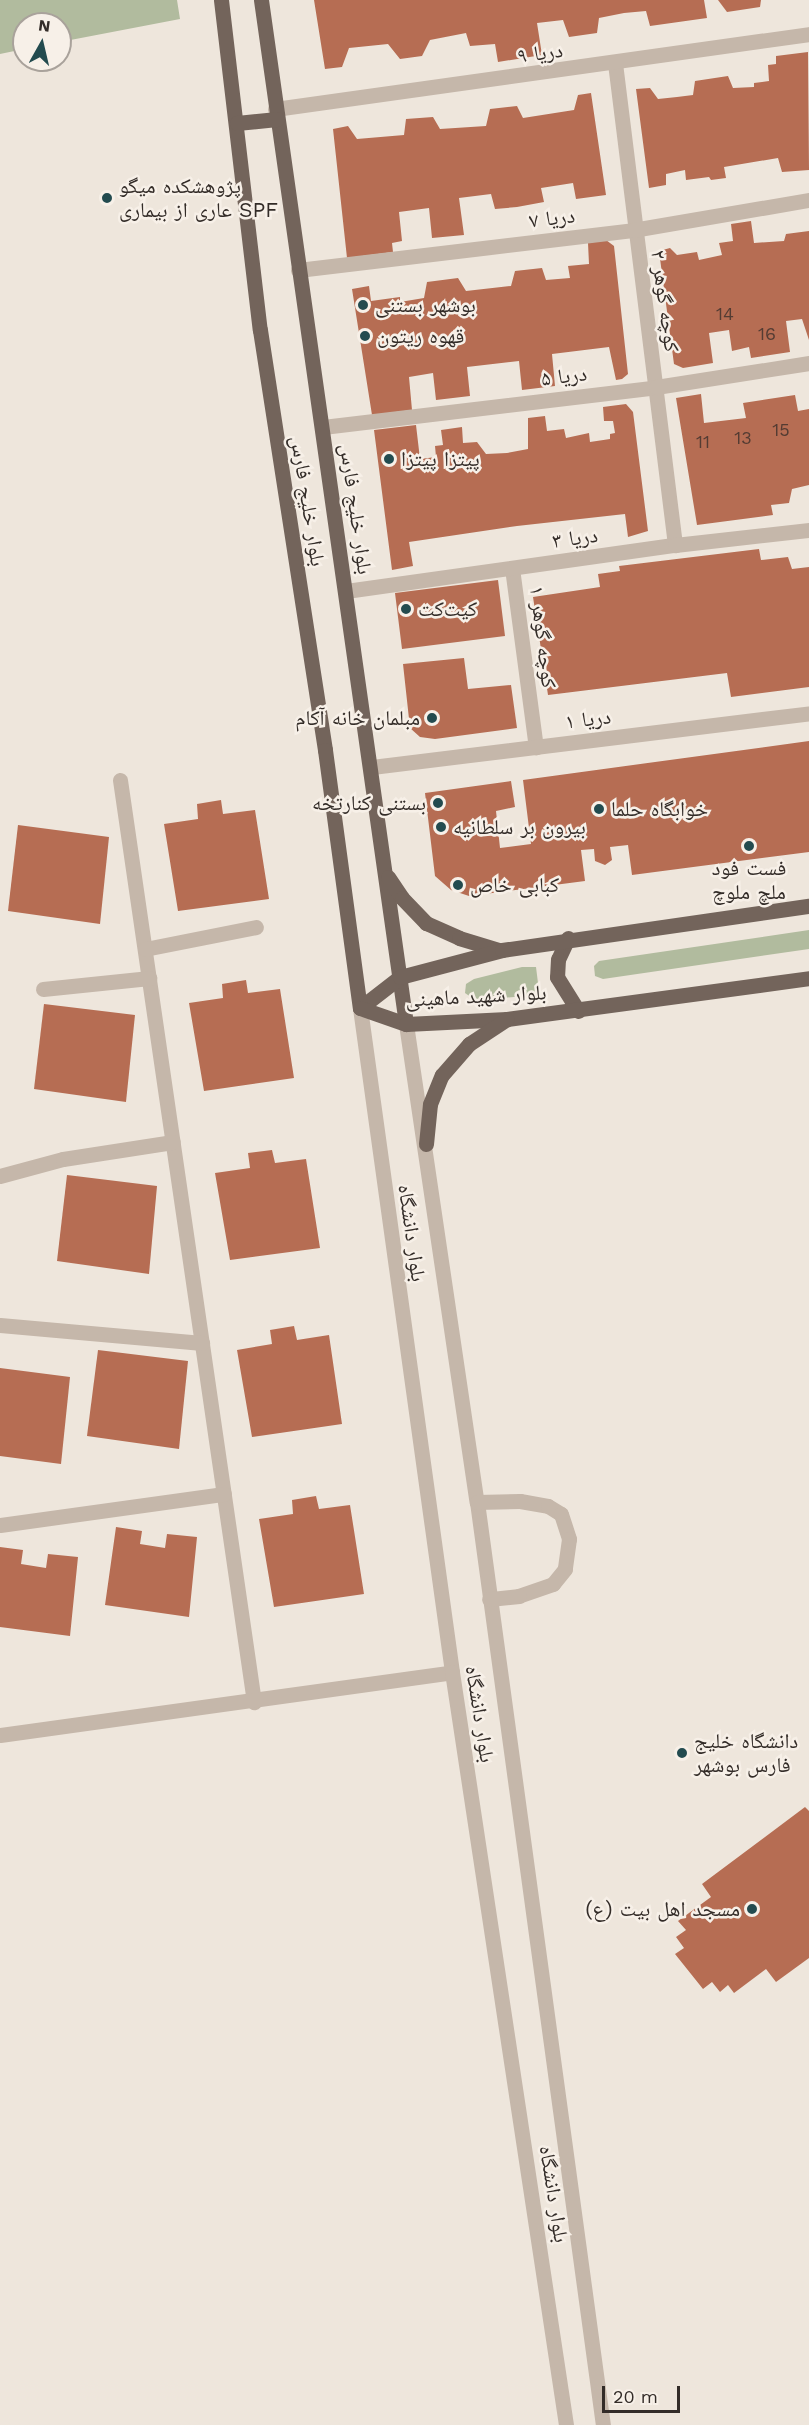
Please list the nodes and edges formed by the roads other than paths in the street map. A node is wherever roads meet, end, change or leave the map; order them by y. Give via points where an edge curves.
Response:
1 (221, 0) edge
2 (261, 0) edge
3 (809, 34) edge
4 (615, 63) junction
5 (276, 114) junction
6 (237, 123) junction
7 (809, 200) edge
8 (633, 230) junction
9 (298, 270) junction
10 (809, 363) edge
11 (656, 387) junction
12 (323, 427) junction
13 (809, 530) edge
14 (675, 545) junction
15 (512, 568) junction
16 (346, 591) junction
17 (809, 713) edge
18 (536, 747) junction
19 (372, 767) junction
20 (120, 780) dead end
21 (385, 872) junction
22 (809, 906) edge
23 (256, 927) dead end
24 (568, 938) junction
25 (145, 949) junction
26 (502, 950) junction
27 (400, 977) junction
28 (149, 978) junction
29 (809, 978) edge
30 (43, 989) dead end
31 (360, 1008) junction
32 (578, 1011) junction
33 (507, 1019) junction
34 (406, 1024) junction
35 (173, 1142) junction
36 (426, 1144) junction
37 (0, 1176) edge
38 (0, 1325) edge
39 (202, 1342) junction
40 (224, 1494) junction
41 (477, 1502) junction
42 (0, 1526) edge
43 (489, 1599) junction
44 (452, 1672) junction
45 (254, 1702) junction
46 (0, 1735) edge
47 (566, 2425) edge
48 (603, 2425) edge

1 - 6 main road, بلوار خلیج ‌فارس
2 - 5 main road, بلوار خلیج‌ فارس
3 - 4 street, دریا ۹
4 - 5 street, دریا ۹
4 - 8 street, کوچه گوهر ۲
5 - 6 main road
5 - 9 main road, بلوار خلیج‌ فارس
6 - 31 main road, بلوار خلیج ‌فارس via 260,330 325,750
7 - 8 street, دریا ۷
8 - 9 street, دریا ۷
8 - 11 street, کوچه گوهر ۲
9 - 12 main road, بلوار خلیج‌ فارس
10 - 11 street, دریا ۵
11 - 12 street, دریا ۵
11 - 14 street, کوچه گوهر ۲
12 - 16 main road, بلوار خلیج‌ فارس
13 - 14 street, دریا ۳
14 - 15 street, دریا ۳
15 - 16 street, دریا ۳
15 - 18 street, کوچه گوهر ۱
16 - 19 main road, بلوار خلیج‌ فارس
17 - 18 street, دریا ۱
18 - 19 street, دریا ۱
19 - 21 main road, بلوار خلیج‌ فارس
20 - 25 street
21 - 26 main road via 402,898 426,923 459,938
21 - 27 main road, بلوار خلیج‌ فارس
22 - 24 main road, بلوار شهید ماهینی
23 - 25 street
24 - 26 main road, بلوار شهید ماهینی
24 - 32 main road via 558,959 557,977
25 - 28 street
26 - 27 main road, بلوار شهید ماهینی
27 - 31 main road, بلوار شهید ماهینی
27 - 34 main road, بلوار خلیج‌ فارس
28 - 30 street
28 - 35 street
29 - 32 main road, بلوار شهید ماهینی
31 - 34 main road, بلوار شهید ماهینی
31 - 44 street, بلوار دانشگاه
32 - 33 main road, بلوار شهید ماهینی
33 - 34 main road, بلوار شهید ماهینی
33 - 36 main road via 469,1044 442,1075 430,1104
34 - 36 street, بلوار دانشگاه
35 - 37 street via 63,1159
35 - 39 street
36 - 41 street, بلوار دانشگاه
38 - 39 street
39 - 40 street
40 - 42 street
40 - 45 street
41 - 43 street, بلوار دانشگاه
41 - 43 street via 520,1501 548,1506 561,1514 569,1539 565,1569 553,1584 519,1596
43 - 48 street, بلوار دانشگاه
44 - 45 street
44 - 47 street, بلوار دانشگاه
45 - 46 street

